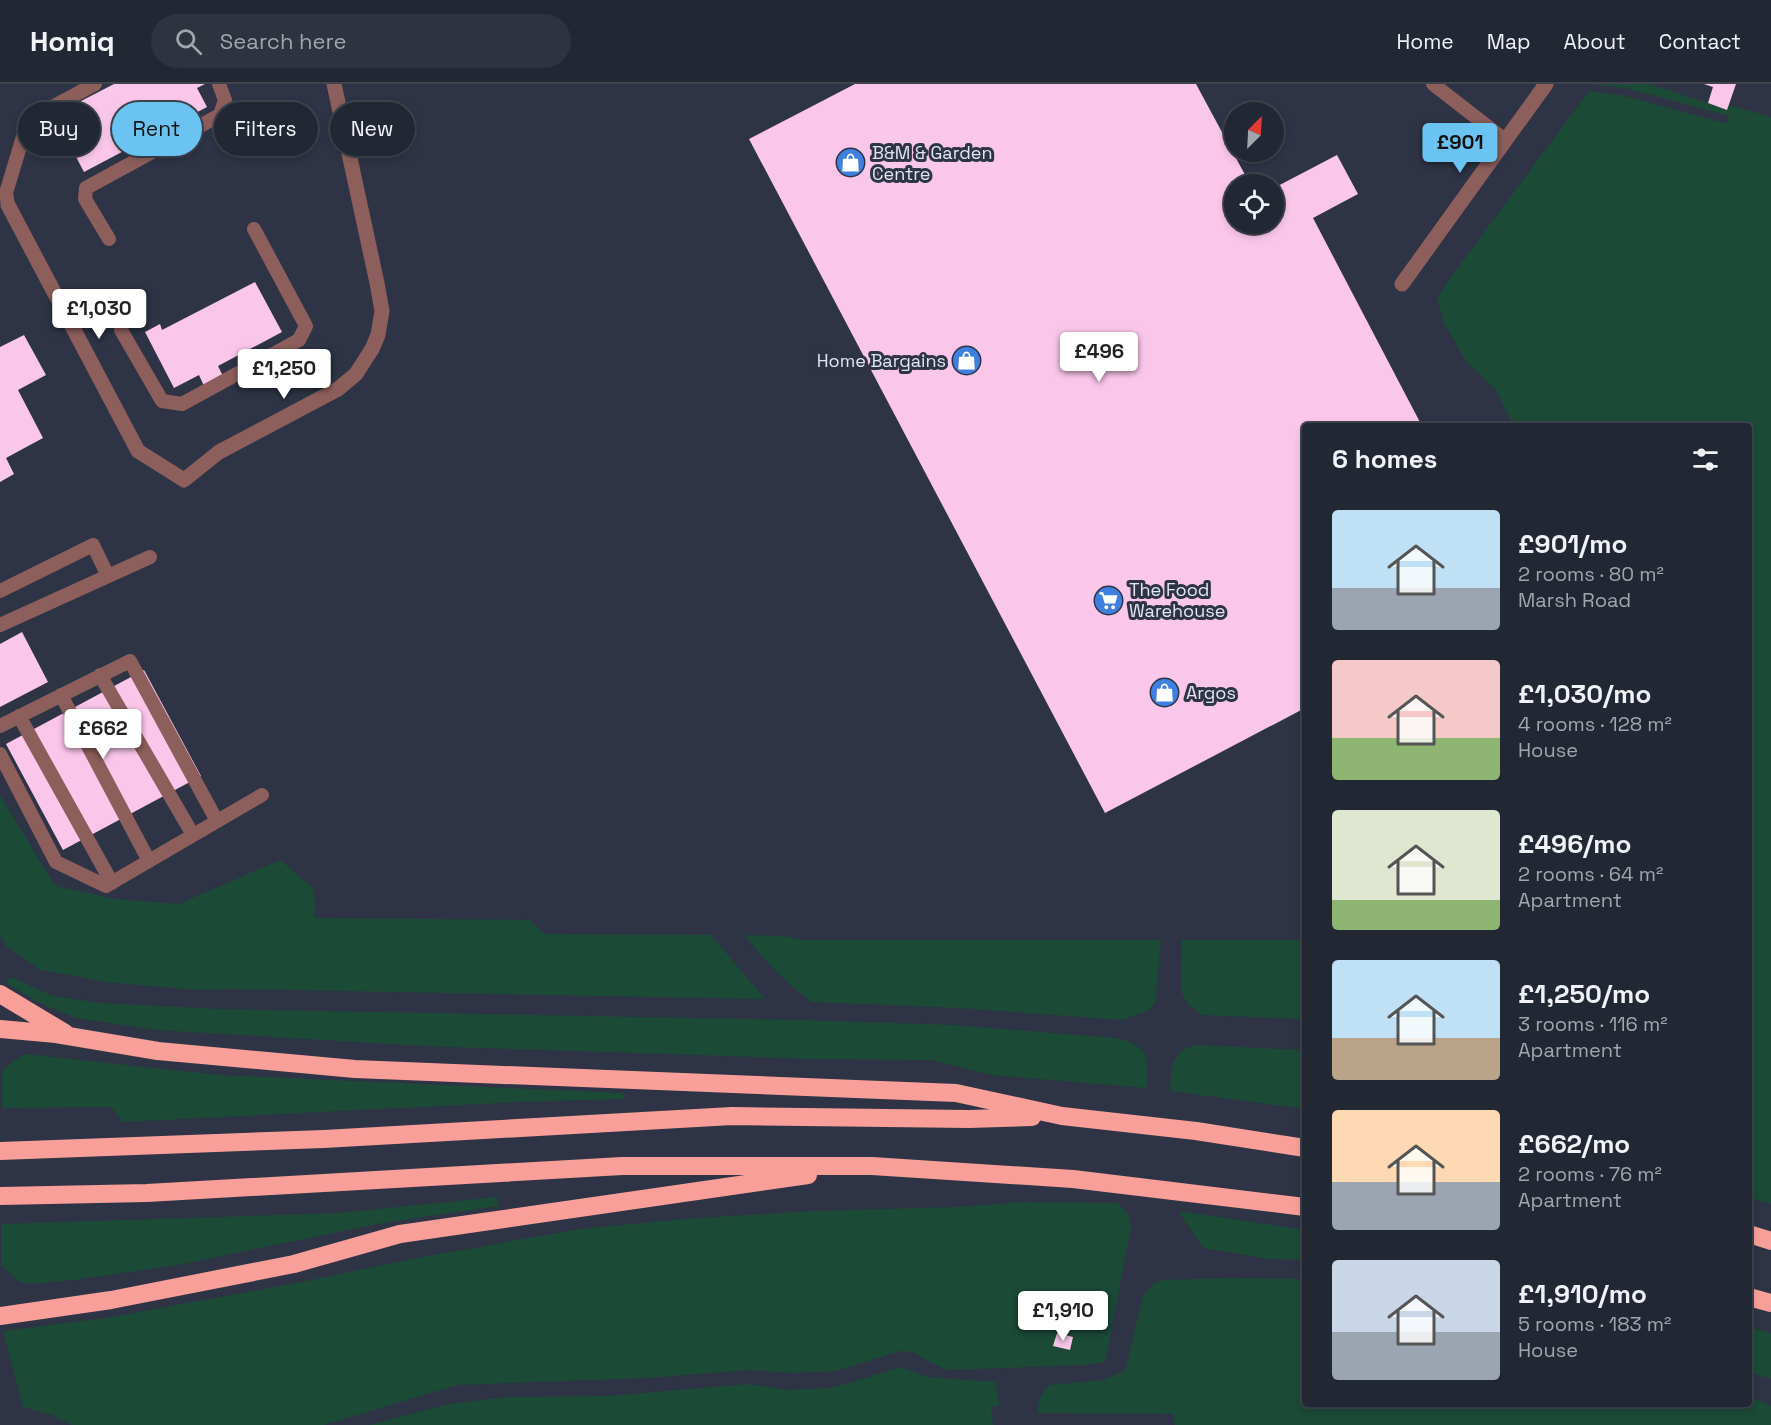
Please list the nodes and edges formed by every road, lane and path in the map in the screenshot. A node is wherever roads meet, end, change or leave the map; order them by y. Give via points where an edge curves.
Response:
1 (95, 84) edge
2 (219, 84) edge
3 (334, 84) edge
4 (1433, 84) edge
5 (1546, 84) edge
6 (1505, 140) junction
7 (8, 205) joint
8 (254, 229) dead end
9 (109, 238) dead end
10 (1402, 284) dead end
11 (121, 330) dead end
12 (150, 557) dead end
13 (108, 576) junction
14 (0, 591) edge
15 (0, 625) edge
16 (100, 675) junction
17 (61, 695) junction
18 (19, 716) junction
19 (0, 726) edge
20 (0, 754) edge
21 (262, 795) dead end
22 (217, 821) junction
23 (193, 835) junction
24 (148, 861) junction
25 (112, 883) junction
26 (0, 994) edge
27 (0, 1029) edge
28 (70, 1036) junction
29 (1062, 1116) junction
30 (1302, 1148) edge
31 (0, 1151) edge
32 (872, 1166) junction
33 (0, 1196) edge
34 (1302, 1207) edge
35 (1752, 1235) edge
36 (1771, 1240) edge
37 (1752, 1298) edge
38 (1771, 1303) edge
39 (0, 1316) edge

1 - 7 lane via 28,120 6,193
2 - 9 lane via 225,100 220,115 86,188 85,199
3 - 7 street via 382,311 378,335 356,374 338,389 219,452 184,480 138,451
4 - 6 lane
5 - 6 street
6 - 10 street
8 - 11 lane via 306,326 299,340 182,404 162,401
12 - 13 lane
13 - 14 lane via 93,545
13 - 15 lane
16 - 17 lane
16 - 22 lane via 130,661
16 - 23 lane
17 - 18 lane
17 - 24 lane
18 - 19 lane
18 - 25 lane
20 - 25 lane via 56,862 106,886
21 - 22 lane
22 - 23 lane
23 - 24 lane
24 - 25 lane
26 - 28 highway
27 - 28 highway
28 - 29 highway via 158,1051 355,1070 956,1093
29 - 30 highway
29 - 31 highway via 732,1116 324,1139
32 - 33 highway via 622,1166 147,1193
32 - 34 highway via 1073,1179
32 - 39 highway via 400,1234 294,1264 111,1300
35 - 36 highway
37 - 38 highway

